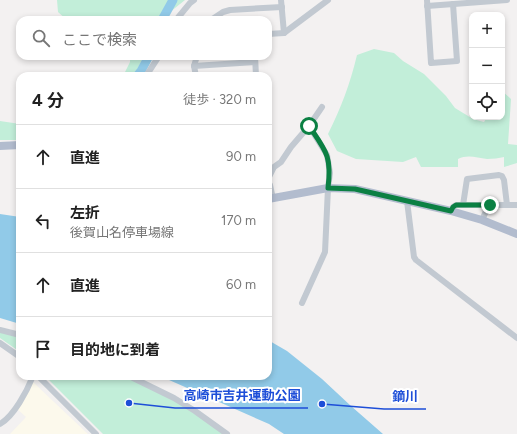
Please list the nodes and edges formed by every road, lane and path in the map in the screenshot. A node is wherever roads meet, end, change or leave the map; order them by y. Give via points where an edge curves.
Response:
1 (194, 0) edge
2 (328, 0) edge
3 (507, 0) edge
4 (282, 3) edge
5 (427, 3) edge
6 (453, 4) junction
7 (179, 16) edge
8 (217, 16) edge
9 (284, 33) junction
10 (272, 34) edge
11 (156, 60) edge
12 (196, 60) edge
13 (246, 60) edge
14 (255, 60) edge
15 (194, 66) junction
16 (149, 72) edge
17 (195, 72) edge
18 (256, 72) edge
19 (322, 107) dead end
20 (309, 126) junction
21 (16, 145) edge
22 (0, 146) edge
23 (272, 171) edge
24 (328, 188) junction
25 (272, 199) edge
26 (407, 201) junction
27 (463, 205) junction
28 (490, 205) junction
29 (507, 205) junction
30 (517, 205) edge
31 (451, 211) junction
32 (482, 220) junction
33 (517, 234) edge
34 (302, 303) dead end
35 (0, 330) edge
36 (16, 334) edge
37 (517, 338) edge
38 (0, 343) edge
39 (16, 354) edge
40 (31, 380) edge
41 (42, 380) edge
42 (137, 380) edge
43 (0, 424) edge
44 (96, 434) edge
45 (228, 434) edge

1 - 7 street
2 - 9 street
3 - 6 street
4 - 8 street via 230,10
4 - 9 street
5 - 6 street
5 - 6 street via 431,63 457,61
9 - 10 street
11 - 16 street
12 - 15 street
13 - 15 street
14 - 18 street
15 - 17 street
19 - 20 street
20 - 23 street
20 - 24 street via 327,155 330,173
21 - 22 main road
24 - 25 main road
24 - 26 main road via 355,189
24 - 34 street via 325,252
26 - 31 main road
26 - 37 street via 416,260
27 - 28 street
27 - 29 street via 467,179 499,175 504,180
27 - 31 street via 456,205
28 - 29 street
28 - 32 street
29 - 30 street
31 - 32 main road
32 - 33 main road
35 - 36 street
38 - 39 street
40 - 43 street via 16,407
41 - 44 street
42 - 45 street via 174,398

